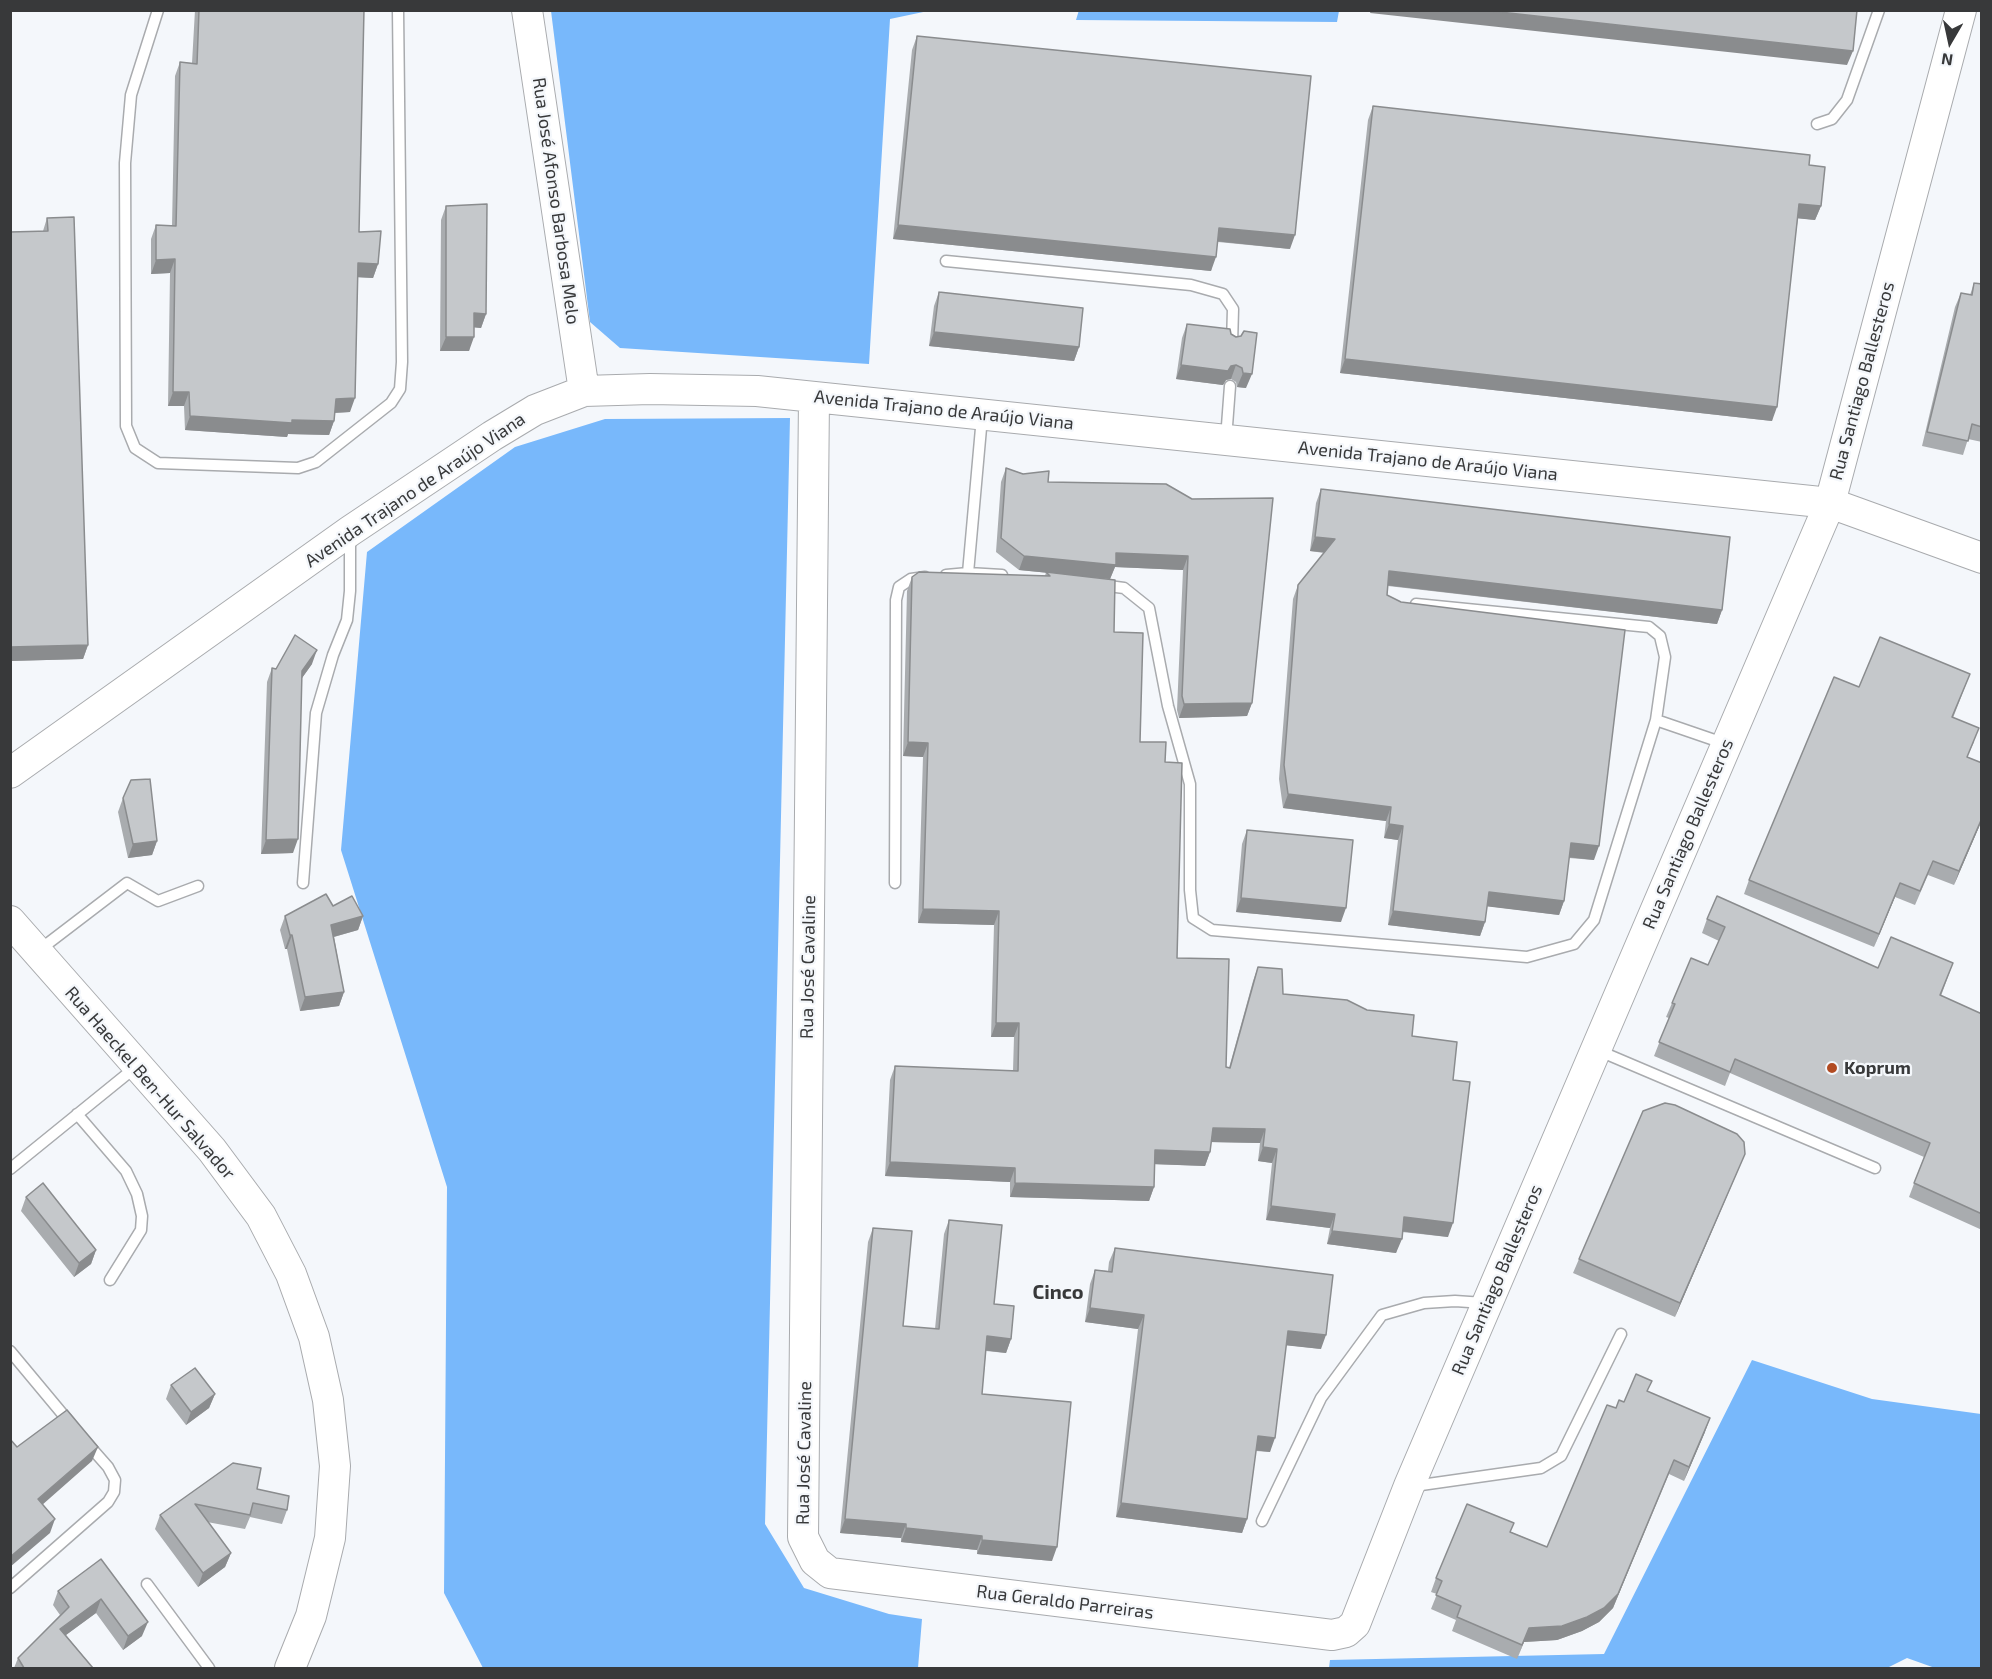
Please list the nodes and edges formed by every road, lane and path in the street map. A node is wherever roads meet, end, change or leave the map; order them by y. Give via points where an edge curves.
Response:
1 (158, 10) edge
2 (398, 10) edge
3 (527, 10) edge
4 (1879, 10) edge
5 (1961, 10) edge
6 (1817, 124) dead end
7 (946, 261) dead end
8 (1232, 344) edge
9 (1230, 386) edge
10 (584, 391) junction
11 (814, 397) junction
12 (982, 414) junction
13 (1226, 440) junction
14 (1830, 503) junction
15 (350, 531) junction
16 (1982, 558) edge
17 (968, 573) junction
18 (1012, 576) edge
19 (1090, 583) edge
20 (1416, 604) edge
21 (1656, 720) junction
22 (1726, 744) junction
23 (10, 773) edge
24 (303, 883) dead end
25 (895, 884) dead end
26 (198, 886) dead end
27 (10, 921) edge
28 (38, 952) junction
29 (1596, 1050) junction
30 (137, 1066) junction
31 (77, 1114) junction
32 (1875, 1168) dead end
33 (10, 1169) edge
34 (110, 1280) dead end
35 (1487, 1303) junction
36 (1621, 1334) dead end
37 (10, 1351) edge
38 (1409, 1486) junction
39 (1262, 1521) dead end
40 (803, 1537) joint
41 (147, 1584) dead end
42 (10, 1588) edge
43 (1346, 1632) joint
44 (209, 1668) edge
45 (290, 1668) edge

1 - 2 lane via 131,95 125,163 126,426 135,448 158,463 298,468 316,462 392,404 399,389 402,362
3 - 10 street, Rua José Afonso Barbosa Melo
4 - 6 lane via 1847,100 1832,118
5 - 14 street, Rua Santiago Ballesteros
7 - 8 lane via 1191,285 1223,294 1233,309
9 - 13 lane
10 - 11 street, Avenida Trajano de Araújo Viana via 757,391
10 - 15 street, Avenida Trajano de Araújo Viana via 536,410 492,436
11 - 12 street, Avenida Trajano de Araújo Viana
11 - 40 street, Rua José Cavaline
12 - 13 street, Avenida Trajano de Araújo Viana
12 - 17 lane
13 - 14 street, Avenida Trajano de Araújo Viana
14 - 16 street, Avenida Trajano de Araújo Viana
14 - 22 street, Rua Santiago Ballesteros
15 - 23 street, Avenida Trajano de Araújo Viana
15 - 24 lane via 347,620 316,713
17 - 18 lane
17 - 25 lane via 911,579 899,587
19 - 21 lane via 1124,588 1149,608 1168,706 1190,784 1193,918 1212,930 1527,957 1574,944 1594,920
20 - 21 lane via 1649,627 1660,636 1665,657
21 - 22 lane
22 - 29 street, Rua Santiago Ballesteros
26 - 28 lane via 158,901 127,883
27 - 28 street, Rua Haeckel Ben-Hur Salvador
28 - 30 street, Rua Haeckel Ben-Hur Salvador
29 - 32 lane
29 - 35 street, Rua Santiago Ballesteros
30 - 31 lane
30 - 45 street, Rua Haeckel Ben-Hur Salvador via 212,1150 261,1216 291,1274 314,1337 328,1400 335,1466 331,1526 311,1616
31 - 33 lane
31 - 34 lane via 126,1171 142,1216 141,1230
35 - 38 street, Rua Santiago Ballesteros
35 - 39 lane via 1424,1303 1382,1316 1321,1398
36 - 38 lane via 1561,1456 1541,1468
37 - 42 lane via 115,1480 108,1502
38 - 43 street, Rua Santiago Ballesteros via 1354,1624
40 - 43 street, Rua Geraldo Parreiras via 816,1561 830,1573 1332,1635
41 - 44 lane

